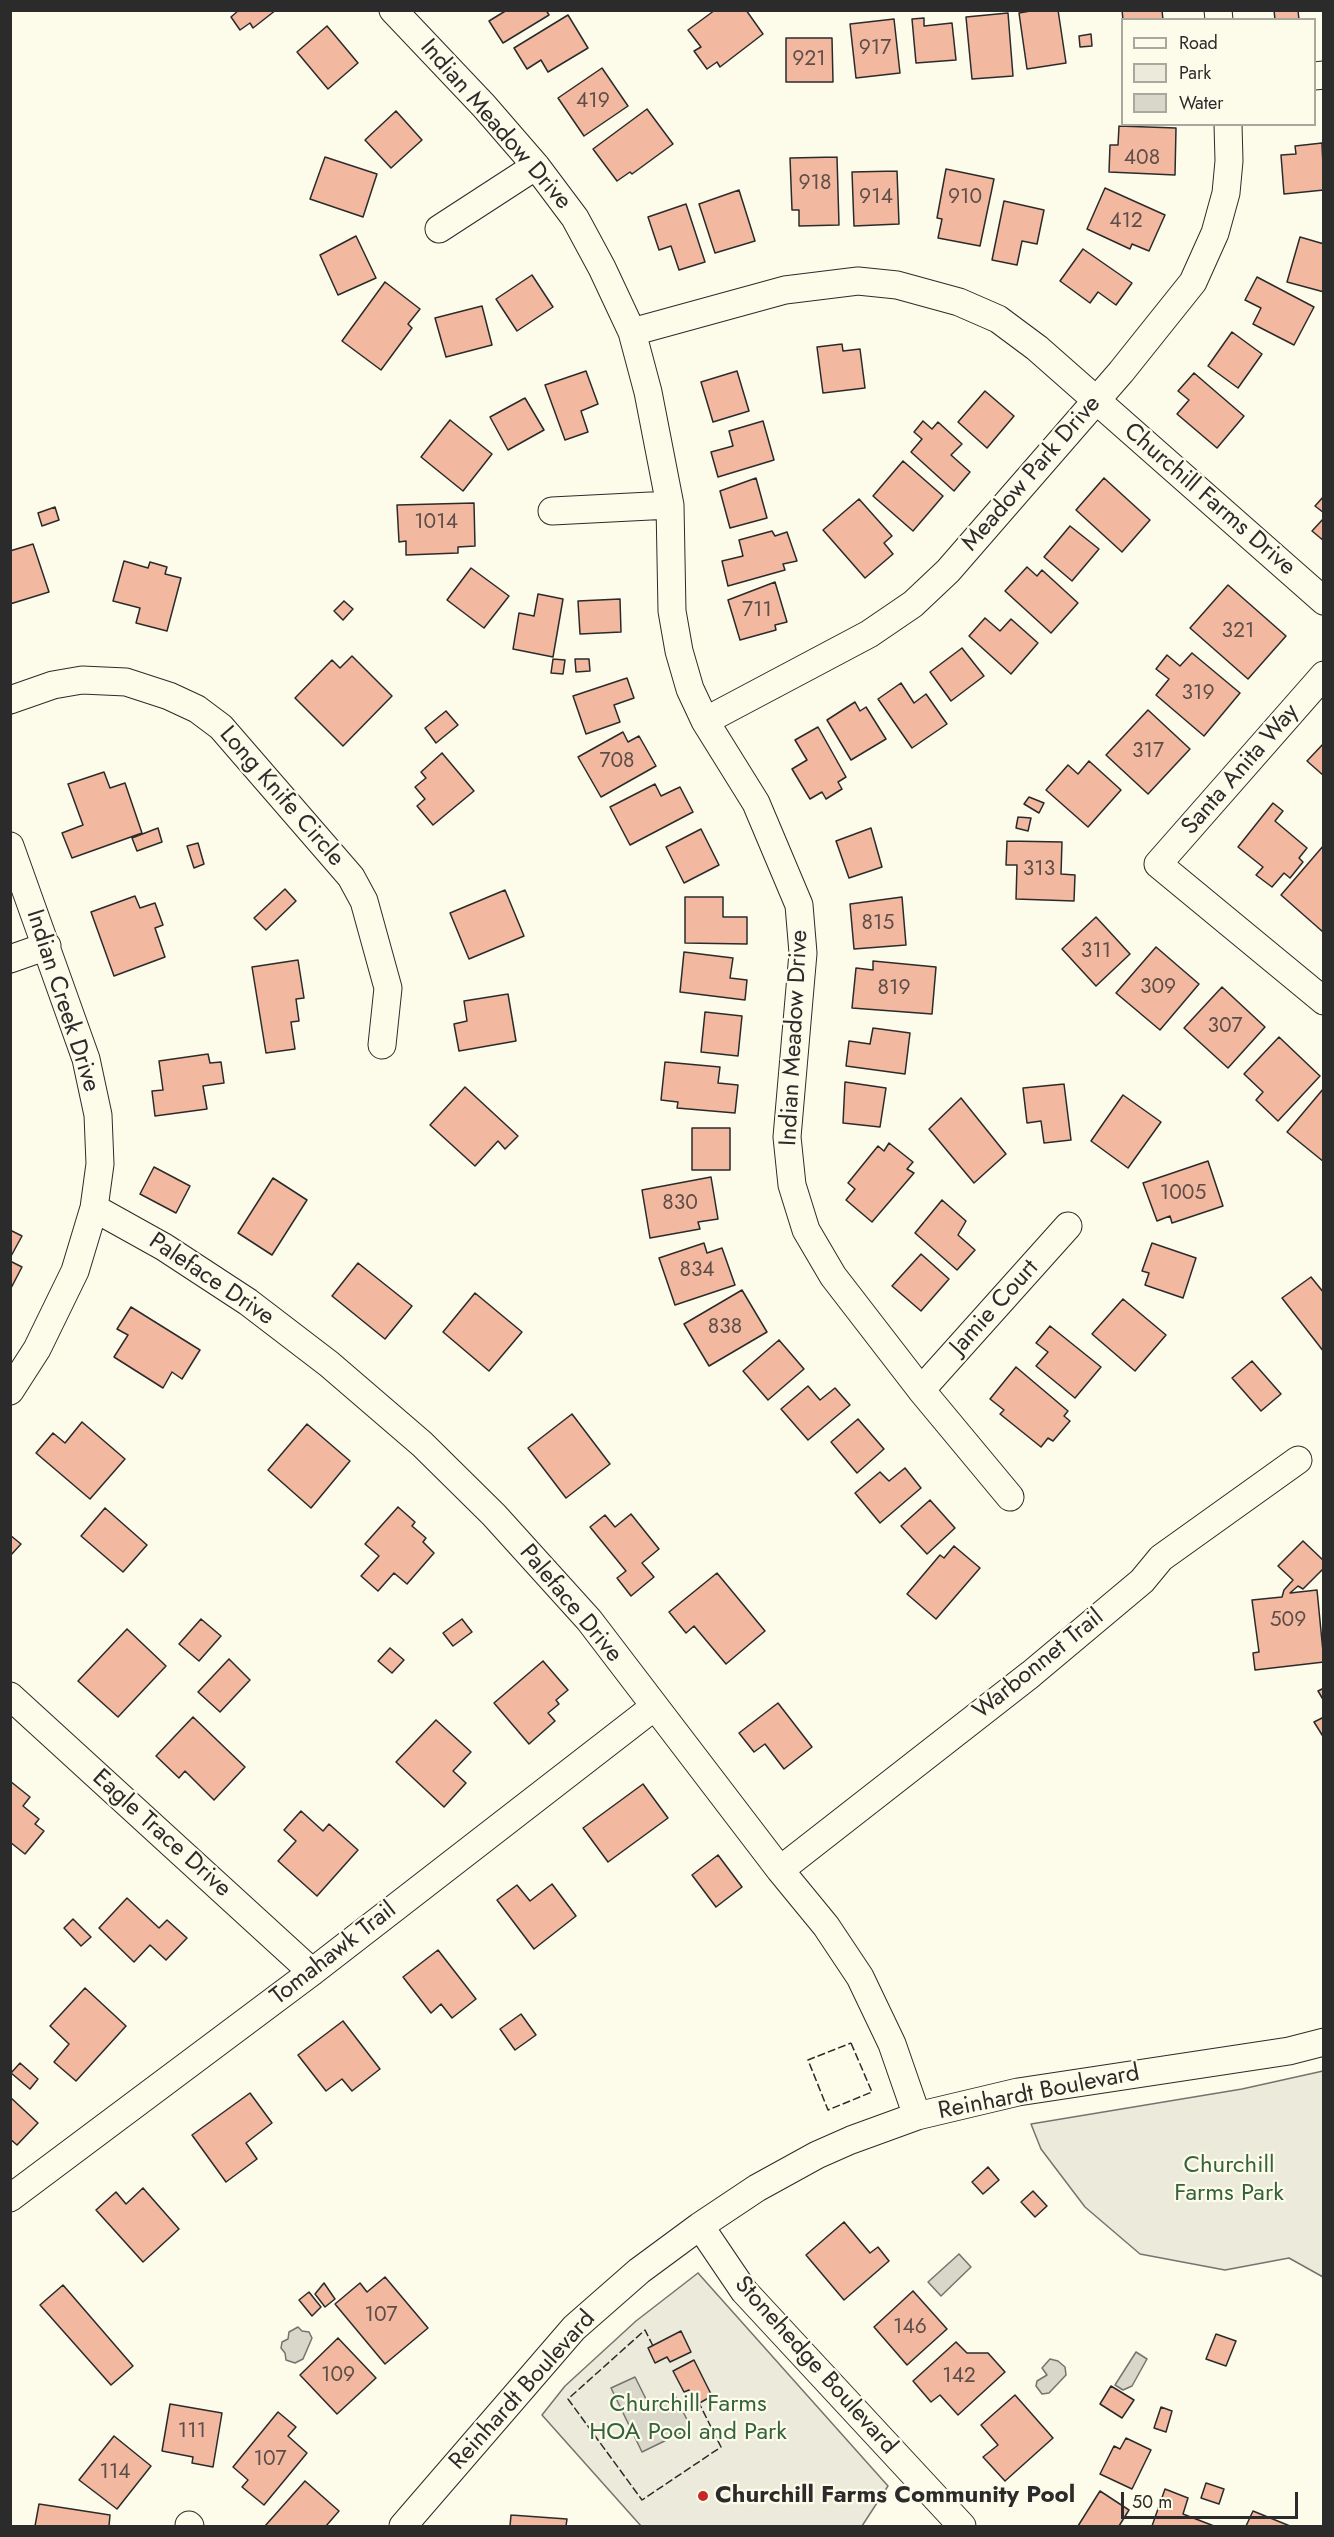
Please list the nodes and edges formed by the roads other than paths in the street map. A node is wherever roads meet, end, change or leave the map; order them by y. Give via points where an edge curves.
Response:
1 (393, 10) edge
2 (1228, 126) edge
3 (536, 166) junction
4 (439, 229) dead end
5 (632, 333) junction
6 (1096, 401) junction
7 (670, 505) junction
8 (552, 511) dead end
9 (1323, 601) edge
10 (1323, 675) edge
11 (10, 700) edge
12 (705, 721) junction
13 (10, 846) edge
14 (47, 946) junction
15 (10, 959) edge
16 (1323, 1001) edge
17 (382, 1045) dead end
18 (94, 1208) junction
19 (1068, 1226) dead end
20 (921, 1390) junction
21 (10, 1391) edge
22 (1298, 1460) dead end
23 (1010, 1497) dead end
24 (10, 1696) edge
25 (654, 1707) junction
26 (780, 1870) junction
27 (312, 1972) junction
28 (1323, 2042) edge
29 (917, 2116) junction
30 (10, 2199) edge
31 (700, 2226) junction
32 (403, 2526) edge
33 (962, 2526) edge

1 - 3 street, Indian Meadow Drive
2 - 6 street, Meadow Park Drive via 1226,193 1215,233 1192,282
3 - 4 street
3 - 5 street, Indian Meadow Drive via 575,218
5 - 6 street, Churchill Farms Drive via 785,290 858,281 897,285 959,302 998,319
5 - 7 street, Indian Meadow Drive
6 - 9 street, Churchill Farms Drive
6 - 12 street, Meadow Park Drive via 948,571 913,604 869,634
7 - 8 street
7 - 12 street, Indian Meadow Drive via 672,611 690,689
10 - 16 street, Santa Anita Way via 1158,864
11 - 17 street, Long Knife Circle via 82,680 126,682 169,696 221,727 351,878 364,902 388,988
12 - 20 street, Indian Meadow Drive via 756,803 799,905 803,953 787,1137 792,1185 806,1230 833,1276
13 - 14 street, Indian Creek Drive
14 - 15 street
14 - 18 street, Indian Creek Drive via 86,1059 98,1115 100,1164
18 - 21 street, Indian Creek Drive via 75,1271 57,1311
18 - 25 street, Paleface Drive via 164,1247 248,1302 329,1364 422,1444 494,1515 589,1620
19 - 20 street, Jamie Court
20 - 23 street, Indian Meadow Drive
22 - 26 street, Warbonnet Trail via 1161,1558 1142,1581 1031,1674
24 - 27 street, Eagle Trace Drive
25 - 26 street, Paleface Drive
25 - 27 street, Tomahawk Trail
26 - 29 street, Paleface Drive via 826,1926 860,1977 892,2044
27 - 30 street, Tomahawk Trail
28 - 29 street, Reinhardt Boulevard via 1289,2051 1018,2092
29 - 31 street, Reinhardt Boulevard via 817,2155
31 - 32 street, Reinhardt Boulevard via 639,2271 574,2328
31 - 33 street, Stonehedge Boulevard via 744,2291

